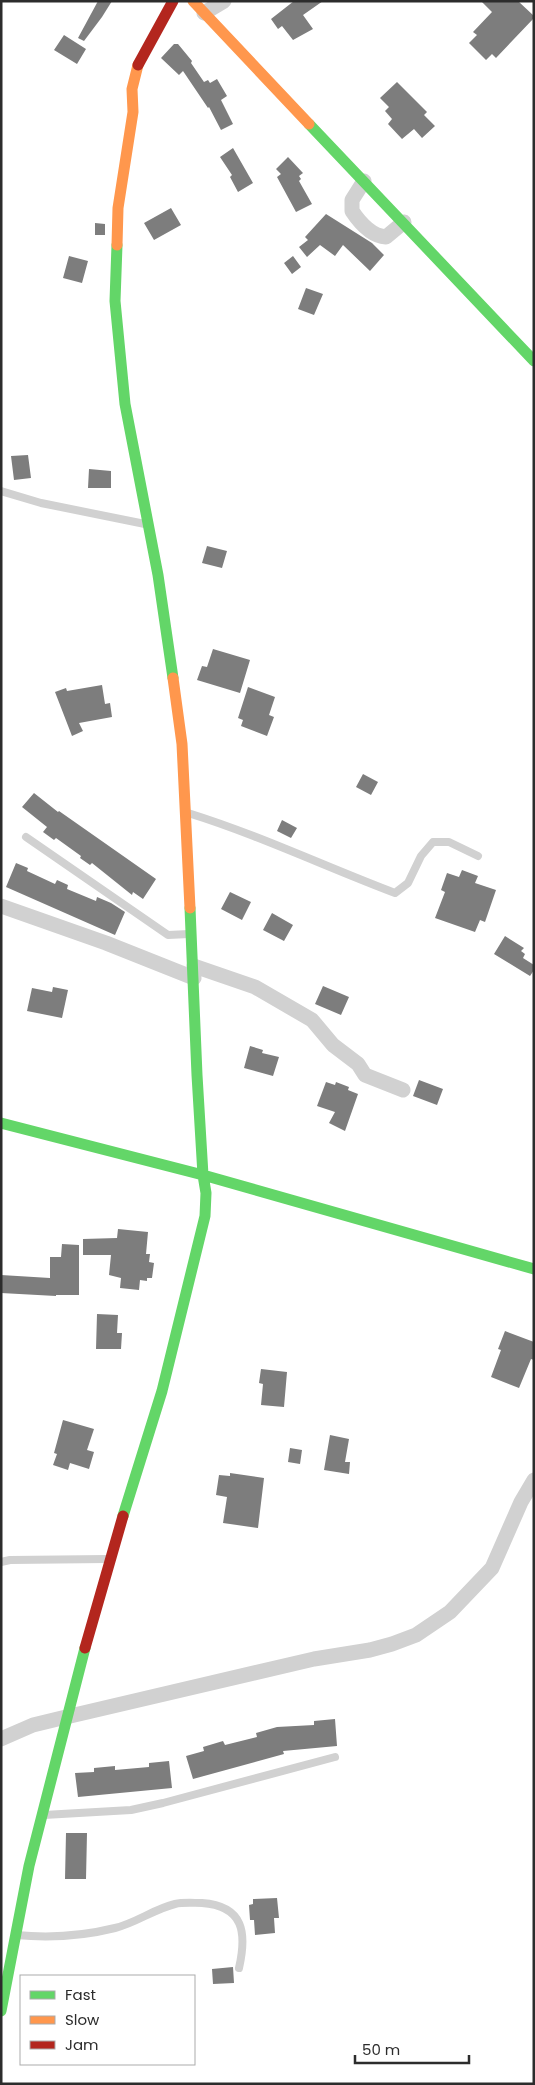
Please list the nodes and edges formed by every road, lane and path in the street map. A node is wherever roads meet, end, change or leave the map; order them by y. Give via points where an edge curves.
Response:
1 (173, 1) edge
2 (192, 1) edge
3 (224, 1) edge
4 (204, 13) junction
5 (364, 181) junction
6 (404, 222) junction
7 (534, 361) edge
8 (1, 491) edge
9 (150, 525) junction
10 (186, 812) junction
11 (26, 837) dead end
12 (478, 856) dead end
13 (1, 906) edge
14 (191, 934) junction
15 (194, 972) junction
16 (403, 1090) dead end
17 (1, 1123) edge
18 (202, 1175) junction
19 (534, 1269) edge
20 (534, 1480) edge
21 (109, 1559) junction
22 (1, 1562) edge
23 (66, 1717) junction
24 (1, 1739) edge
25 (335, 1756) dead end
26 (42, 1816) junction
27 (16, 1935) junction
28 (239, 1968) dead end
29 (1, 2011) edge

1 - 9 street via 138,64 132,89 133,112 118,208 115,301 125,404
2 - 4 street
3 - 4 street
4 - 5 street
5 - 6 street
5 - 6 street via 352,200 352,211 359,221 376,236 386,237
6 - 7 street
8 - 9 lane via 41,503
9 - 10 street via 174,680
10 - 12 lane via 292,850 395,893 408,883 420,856 434,842 448,842
10 - 14 street
11 - 14 lane via 168,935
13 - 15 street
14 - 15 street
15 - 16 street via 255,987 312,1020 333,1045 358,1064 366,1075
15 - 18 street
17 - 18 street
18 - 19 street
18 - 21 street via 206,1194 202,1226 162,1391
20 - 23 street via 492,1568 450,1612 416,1635 370,1650 314,1659
21 - 22 lane
21 - 23 street
23 - 24 street via 33,1725
23 - 26 street
25 - 26 lane via 132,1810
26 - 27 street
27 - 28 lane via 56,1937 113,1929 175,1904 209,1904 224,1907 235,1915 242,1929
27 - 29 street

